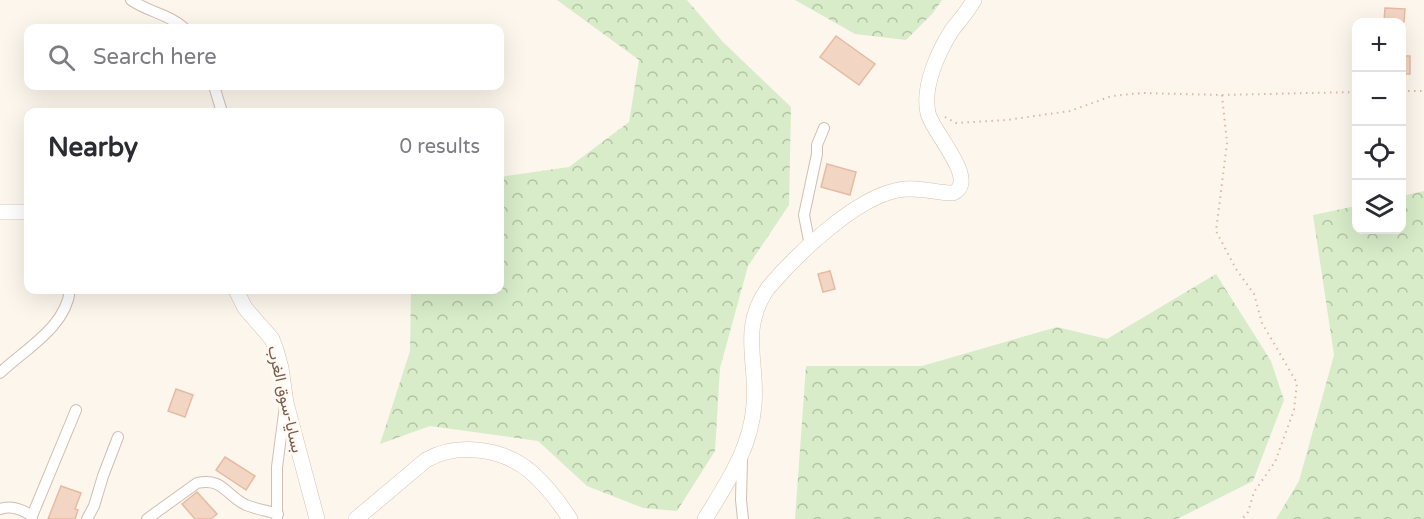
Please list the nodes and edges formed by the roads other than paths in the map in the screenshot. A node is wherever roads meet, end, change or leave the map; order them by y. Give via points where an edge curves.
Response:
1 (132, 0) edge
2 (974, 0) edge
3 (179, 24) edge
4 (215, 90) edge
5 (221, 108) edge
6 (824, 128) dead end
7 (0, 212) edge
8 (24, 213) edge
9 (810, 246) junction
10 (69, 294) edge
11 (238, 294) edge
12 (0, 373) edge
13 (286, 403) junction
14 (76, 410) dead end
15 (118, 437) dead end
16 (742, 455) junction
17 (0, 510) edge
18 (278, 517) edge
19 (32, 518) edge
20 (87, 519) edge
21 (147, 519) edge
22 (317, 519) edge
23 (356, 519) edge
24 (570, 519) edge
25 (705, 519) edge
26 (744, 519) edge

1 - 3 street
2 - 9 street via 942,49 929,85 927,107 933,126 961,170 961,187 953,193 908,188 887,193 861,206
4 - 5 street
6 - 9 street via 817,145 804,215
7 - 8 street
9 - 16 street via 776,279 756,309 751,350 754,404
10 - 12 street via 63,312 51,328
11 - 13 street, بسايا-سوق الغرب via 272,339
13 - 18 street via 277,467
13 - 22 street, بسايا-سوق الغرب
14 - 19 street
15 - 20 street
16 - 25 street
16 - 26 street
17 - 19 street via 8,506
18 - 21 street via 244,504 223,486 206,480
23 - 24 street via 426,460 448,451 472,450 503,456 530,471

